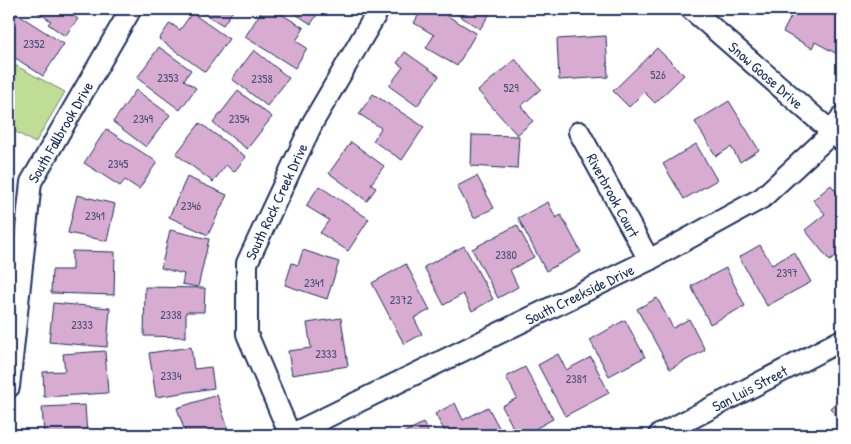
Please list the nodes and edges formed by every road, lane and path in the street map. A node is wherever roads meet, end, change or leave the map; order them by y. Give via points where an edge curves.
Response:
1 (131, 9) edge
2 (379, 9) edge
3 (691, 9) edge
4 (842, 116) edge
5 (579, 132) dead end
6 (837, 137) edge
7 (649, 260) junction
8 (842, 340) edge
9 (9, 386) edge
10 (290, 435) edge
11 (658, 435) edge

1 - 9 street, South Fallbrook Drive via 31,182
2 - 10 street, South Rock Creek Drive via 313,122 247,264 247,334
3 - 6 street, Snow Goose Drive
4 - 6 street, South Creekside Drive
5 - 7 street, Riverbrook Court
6 - 7 street, South Creekside Drive via 762,198
7 - 10 street, South Creekside Drive
8 - 11 street, San Luis Street

